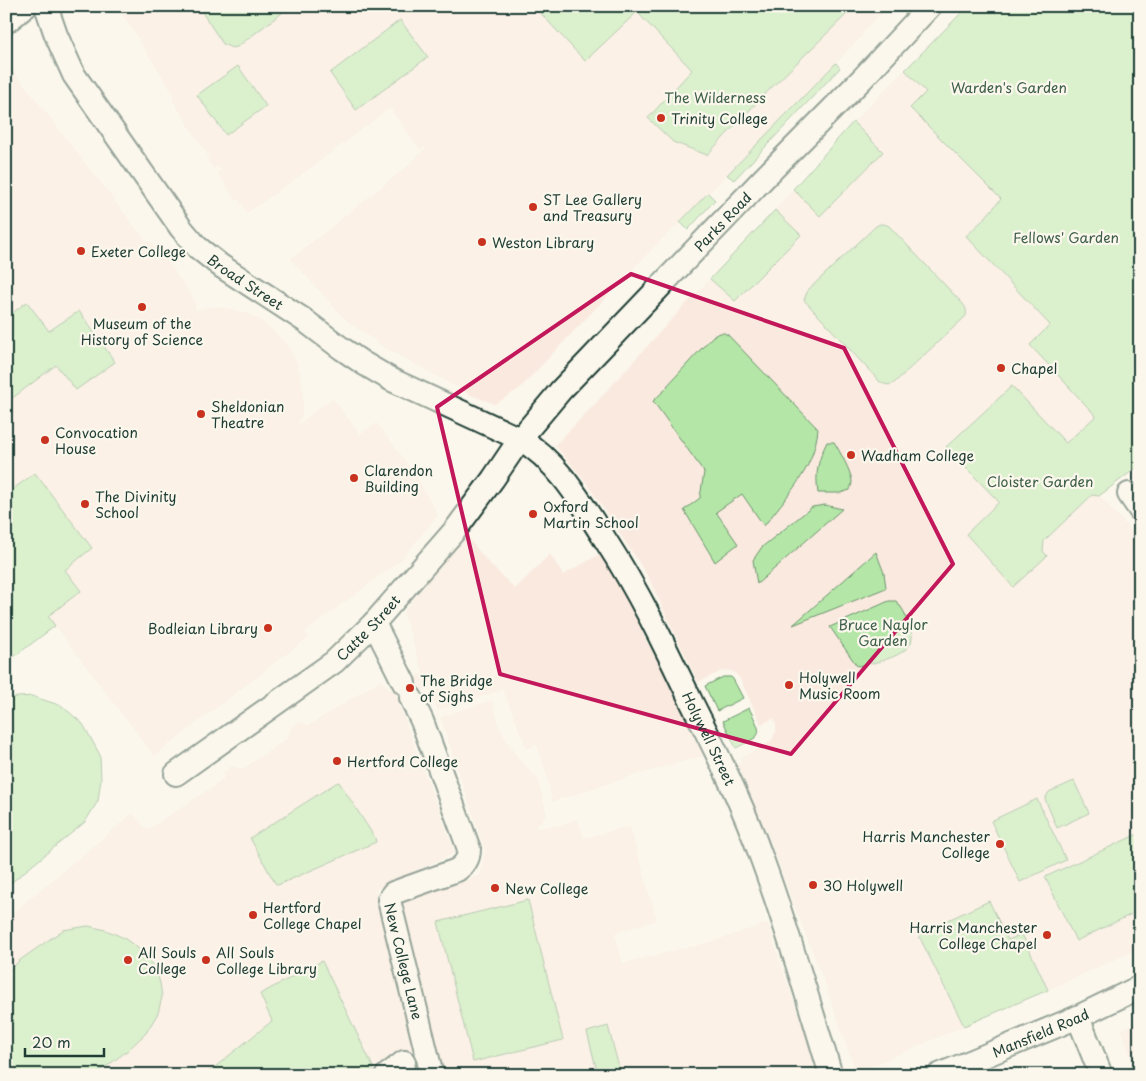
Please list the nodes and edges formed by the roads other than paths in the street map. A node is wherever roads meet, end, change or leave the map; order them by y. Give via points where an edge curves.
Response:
1 (26, 6) edge
2 (46, 6) edge
3 (930, 6) edge
4 (6, 22) edge
5 (520, 438) junction
6 (374, 623) junction
7 (176, 774) dead end
8 (1140, 988) edge
9 (1078, 1017) junction
10 (409, 1059) edge
11 (432, 1075) edge
12 (831, 1075) edge
13 (939, 1075) edge
14 (1100, 1075) edge

1 - 4 street
2 - 5 street, Broad Street via 74,75 197,247 364,364
3 - 5 street, Parks Road via 574,376
5 - 6 street, Catte Street via 456,529
5 - 12 street, Holywell Street via 546,459 578,497 626,572 666,647 762,857
6 - 7 street, Catte Street via 334,662
6 - 10 street, New College Lane via 422,721 469,849 464,865 457,870 393,893 389,900
8 - 9 street, Mansfield Road
9 - 13 street, Mansfield Road
9 - 14 street
10 - 11 street, New College Lane

